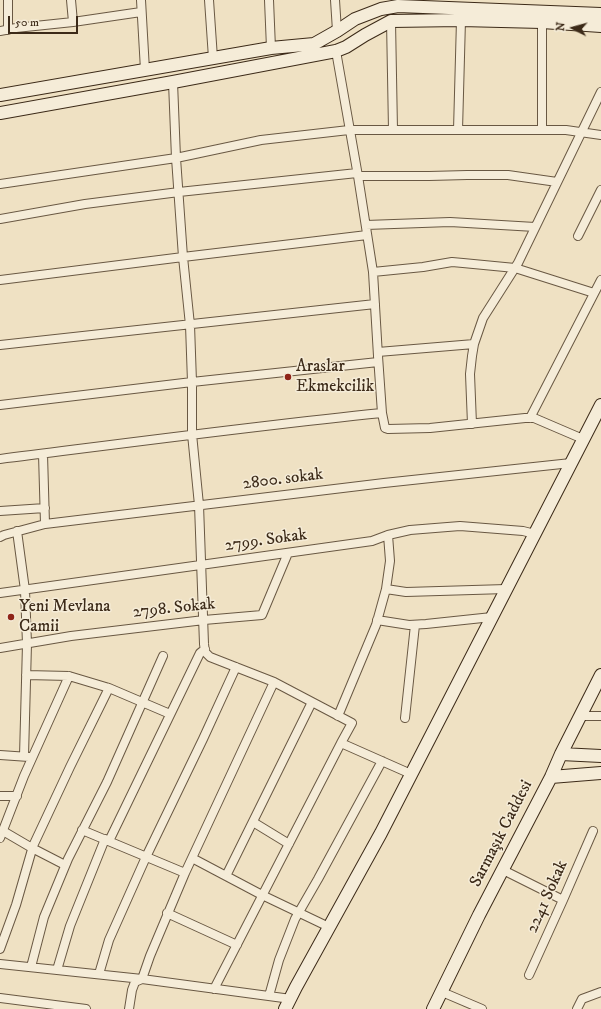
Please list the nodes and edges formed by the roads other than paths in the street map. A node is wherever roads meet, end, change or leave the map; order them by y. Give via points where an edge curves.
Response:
1 (8, 0) edge
2 (71, 0) edge
3 (140, 0) edge
4 (209, 0) edge
5 (268, 0) edge
6 (335, 0) edge
7 (398, 3) edge
8 (466, 4) edge
9 (141, 12) junction
10 (601, 14) edge
11 (461, 20) junction
12 (391, 21) junction
13 (73, 22) junction
14 (542, 22) junction
15 (601, 26) edge
16 (4, 31) edge
17 (337, 31) junction
18 (271, 48) junction
19 (336, 52) junction
20 (213, 58) junction
21 (145, 70) junction
22 (173, 82) junction
23 (601, 92) edge
24 (0, 95) edge
25 (0, 113) edge
26 (349, 130) junction
27 (393, 130) junction
28 (458, 130) junction
29 (542, 130) junction
30 (581, 132) junction
31 (601, 135) edge
32 (176, 158) junction
33 (357, 174) junction
34 (557, 182) junction
35 (0, 184) edge
36 (601, 190) edge
37 (179, 192) junction
38 (0, 219) edge
39 (366, 226) junction
40 (535, 227) junction
41 (367, 235) junction
42 (578, 236) dead end
43 (183, 256) junction
44 (515, 268) junction
45 (373, 272) junction
46 (0, 280) edge
47 (601, 280) edge
48 (594, 293) junction
49 (375, 304) junction
50 (190, 325) junction
51 (474, 344) junction
52 (0, 345) edge
53 (378, 352) junction
54 (378, 362) junction
55 (192, 382) junction
56 (601, 405) edge
57 (0, 406) edge
58 (382, 413) junction
59 (530, 418) junction
60 (472, 424) junction
61 (192, 434) junction
62 (583, 439) junction
63 (43, 454) junction
64 (0, 459) edge
65 (571, 463) junction
66 (199, 505) junction
67 (44, 508) junction
68 (0, 511) edge
69 (45, 524) junction
70 (18, 531) junction
71 (535, 534) junction
72 (388, 535) junction
73 (0, 537) edge
74 (288, 553) junction
75 (201, 565) junction
76 (386, 589) junction
77 (506, 589) junction
78 (25, 590) junction
79 (0, 593) edge
80 (492, 617) junction
81 (204, 620) junction
82 (377, 620) junction
83 (415, 625) junction
84 (27, 644) junction
85 (0, 648) edge
86 (204, 649) junction
87 (163, 656) dead end
88 (236, 667) junction
89 (26, 675) junction
90 (69, 676) junction
91 (600, 678) edge
92 (274, 682) junction
93 (109, 688) junction
94 (142, 702) junction
95 (312, 702) junction
96 (170, 714) junction
97 (338, 716) junction
98 (581, 716) junction
99 (601, 716) edge
100 (404, 718) dead end
101 (341, 743) junction
102 (561, 754) junction
103 (0, 755) edge
104 (24, 756) junction
105 (601, 756) edge
106 (33, 757) junction
107 (382, 761) junction
108 (601, 773) edge
109 (411, 774) junction
110 (551, 777) junction
111 (0, 796) edge
112 (17, 796) junction
113 (253, 822) junction
114 (82, 830) junction
115 (593, 831) dead end
116 (1, 834) edge
117 (107, 840) junction
118 (289, 844) junction
119 (32, 848) junction
120 (146, 856) junction
121 (192, 858) junction
122 (65, 865) junction
123 (503, 870) junction
124 (185, 873) junction
125 (226, 876) junction
126 (262, 895) junction
127 (563, 900) junction
128 (299, 912) junction
129 (168, 913) junction
130 (329, 927) junction
131 (237, 945) junction
132 (0, 949) edge
133 (0, 964) edge
134 (31, 967) junction
135 (57, 970) junction
136 (99, 974) junction
137 (529, 975) dead end
138 (142, 979) junction
139 (214, 989) junction
140 (442, 992) junction
141 (601, 992) edge
142 (269, 996) junction
143 (0, 998) edge
144 (288, 1004) edge
145 (86, 1009) edge
146 (129, 1009) edge
147 (433, 1009) edge
148 (482, 1009) edge
149 (577, 1009) edge

1 - 16 street
2 - 13 street
3 - 9 street
4 - 20 street
5 - 18 street
6 - 17 street
7 - 8 main road
7 - 17 main road via 355,19
8 - 10 main road
9 - 13 street
9 - 21 street
11 - 12 main road
11 - 14 main road
11 - 28 street
12 - 19 main road
12 - 27 street
13 - 16 street
14 - 15 main road
14 - 29 street
17 - 18 main road via 314,44
18 - 20 main road
19 - 22 main road
19 - 26 street
20 - 21 main road
21 - 24 main road
22 - 25 main road
22 - 32 street
23 - 30 street
26 - 27 street
26 - 32 street via 261,140
26 - 33 street
27 - 28 street
28 - 29 street
29 - 30 street
30 - 31 street
30 - 34 street
32 - 35 street
32 - 37 street
33 - 34 street via 508,175
33 - 37 street
33 - 39 street
34 - 40 street
36 - 42 street
37 - 38 street via 85,204
37 - 43 street
39 - 40 street via 450,222
39 - 41 street
40 - 44 street
41 - 43 street
41 - 45 street
43 - 46 street
43 - 50 street
44 - 45 street via 452,262
44 - 48 street
44 - 51 street via 483,318
45 - 49 street
47 - 48 street
48 - 59 street
49 - 50 street
49 - 53 street
50 - 52 street
50 - 55 street
51 - 53 street
51 - 60 street via 470,374
53 - 54 street
54 - 55 street
54 - 58 street
55 - 57 street
55 - 61 street
56 - 62 main road
58 - 60 street via 385,428 388,429
58 - 61 street
59 - 60 street
59 - 62 street
61 - 63 street
61 - 66 street
62 - 65 main road
63 - 64 street
63 - 67 street
65 - 66 street, 2800. sokak
65 - 71 main road
66 - 69 street, 2800. sokak
66 - 75 street
67 - 68 street
67 - 69 street
69 - 70 street, 2800. sokak
70 - 73 street, 2800. sokak
70 - 78 street
71 - 72 street, 2799. Sokak via 460,526 410,530
71 - 77 main road
72 - 74 street, 2799. Sokak via 372,541
72 - 76 street via 390,561
74 - 75 street, 2799. Sokak
74 - 81 street, 2798. Sokak via 262,615
75 - 78 street, 2799. Sokak
75 - 81 street
76 - 77 street via 406,592
76 - 82 street
77 - 80 main road
78 - 79 street, 2799. Sokak
78 - 84 street
80 - 83 street
80 - 109 main road
81 - 84 street, 2798. Sokak via 71,636
81 - 86 street
82 - 83 street
82 - 97 street
83 - 100 street
84 - 85 street, 2798. Sokak
84 - 89 street
86 - 88 street via 210,657
86 - 96 street
87 - 94 street
88 - 92 street
88 - 120 street
89 - 90 street
89 - 104 street
90 - 93 street
90 - 106 street
91 - 98 main road, Sarmaşık Caddesi
92 - 95 street
92 - 121 street
93 - 94 street
93 - 119 street
94 - 96 street
94 - 114 street via 107,782
95 - 97 street
95 - 113 street
96 - 117 street
97 - 101 street via 352,723
98 - 99 street
98 - 102 main road, Sarmaşık Caddesi
101 - 107 street
101 - 118 street
102 - 105 main road
102 - 110 main road, Sarmaşık Caddesi
103 - 104 street
104 - 106 street
106 - 112 street
107 - 109 street
107 - 128 street
108 - 110 main road
109 - 130 main road
110 - 123 main road, Sarmaşık Caddesi
111 - 112 street
112 - 116 street
113 - 118 street
113 - 125 street
114 - 117 street
114 - 122 street
115 - 127 street, 2241 Sokak
116 - 119 street
117 - 120 street
117 - 135 street via 70,926
118 - 126 street
119 - 122 street
119 - 132 street
120 - 124 street
120 - 136 street via 110,940
121 - 124 street
121 - 125 street
122 - 134 street via 44,917
123 - 127 street
123 - 140 main road, Sarmaşık Caddesi
124 - 129 street
125 - 126 street
126 - 128 street
126 - 131 street
127 - 137 street, 2241 Sokak
128 - 130 street
128 - 142 street via 279,960
129 - 131 street
129 - 138 street
130 - 144 main road
131 - 139 street
133 - 134 street
134 - 135 street
135 - 136 street
136 - 138 street
138 - 139 street
138 - 146 street via 135,982
139 - 142 street
140 - 147 main road, Sarmaşık Caddesi
140 - 148 street
141 - 149 street via 582,999
142 - 144 street
143 - 145 street

